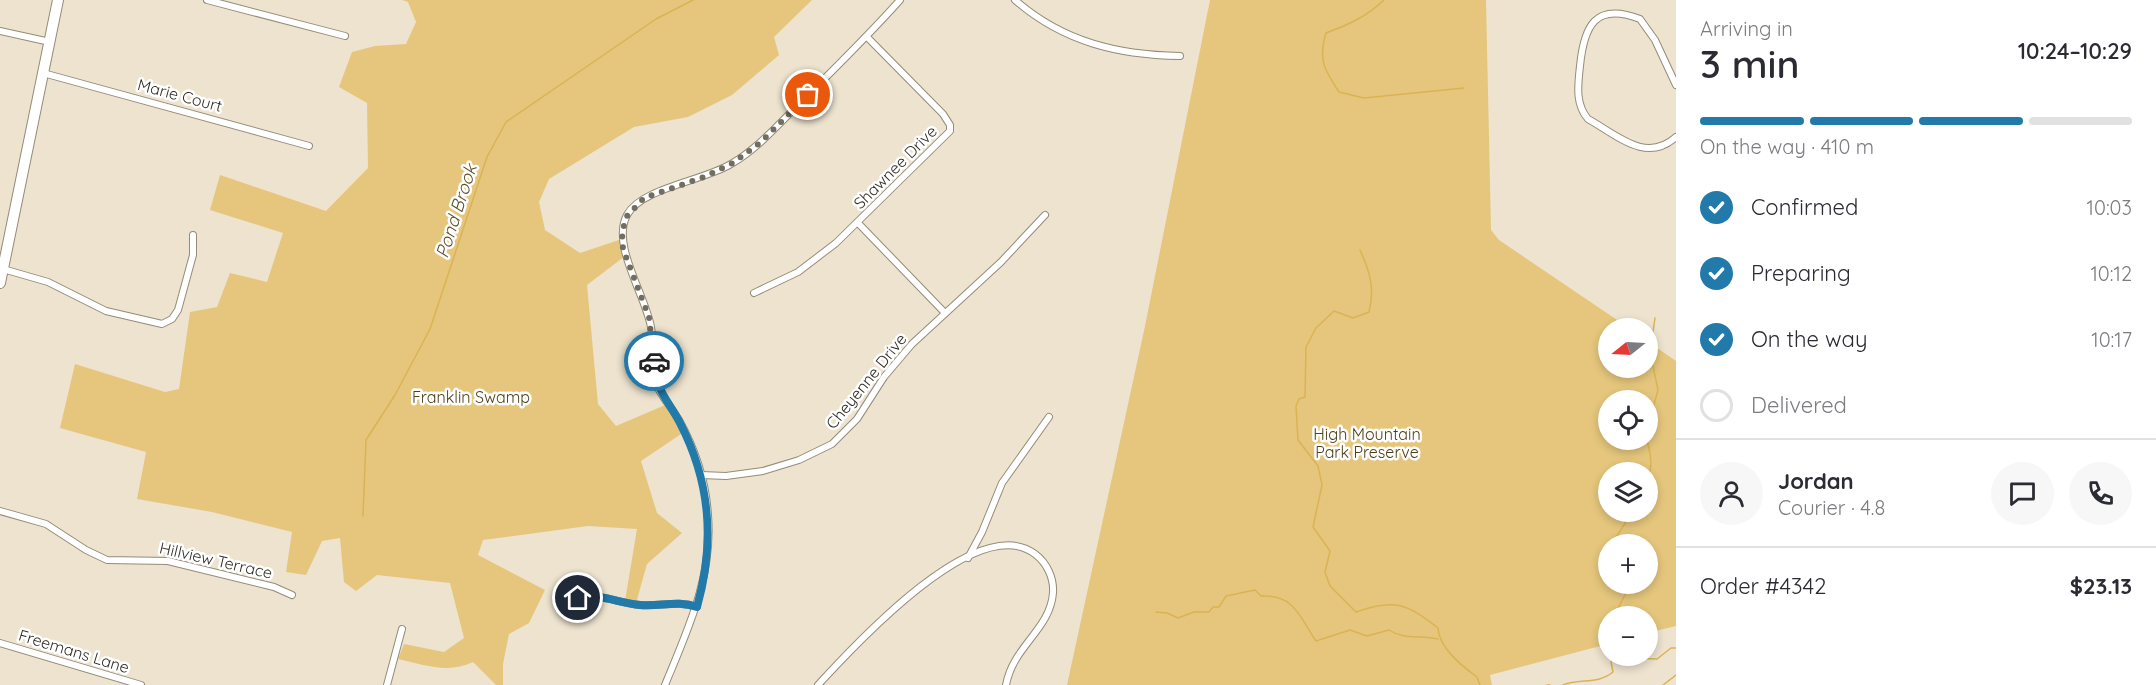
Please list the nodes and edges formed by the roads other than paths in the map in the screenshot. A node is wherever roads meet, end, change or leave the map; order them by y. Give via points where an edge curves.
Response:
1 (58, 0) edge
2 (207, 0) edge
3 (900, 0) edge
4 (1015, 0) edge
5 (0, 31) edge
6 (345, 36) dead end
7 (867, 37) junction
8 (50, 42) junction
9 (1180, 56) dead end
10 (43, 73) junction
11 (1676, 85) edge
12 (1676, 137) edge
13 (309, 146) dead end
14 (1045, 215) dead end
15 (858, 223) junction
16 (193, 235) dead end
17 (3, 269) junction
18 (0, 283) edge
19 (754, 293) dead end
20 (945, 313) junction
21 (1049, 417) dead end
22 (701, 475) junction
23 (0, 511) edge
24 (967, 558) junction
25 (292, 595) dead end
26 (578, 598) dead end
27 (697, 607) junction
28 (402, 629) dead end
29 (0, 643) edge
30 (141, 685) edge
31 (387, 685) edge
32 (665, 685) edge
33 (818, 685) edge
34 (1006, 685) edge

1 - 8 main road
2 - 6 street
3 - 7 street
4 - 9 street via 1052,27 1084,42 1133,54
5 - 8 street
7 - 15 street, Shawnee Drive via 944,114 950,131
7 - 22 street via 746,154 704,177 644,198 631,209 624,224 623,249 649,317 656,383 684,431
8 - 10 main road
10 - 13 street, Marie Court
10 - 17 main road
11 - 12 street via 1651,32 1640,19 1618,13 1601,16 1589,25 1582,39 1578,83 1582,112 1639,148 1654,150
14 - 20 street, Cheyenne Drive
15 - 19 street, Shawnee Drive via 798,272
15 - 20 street
16 - 17 street via 193,255 178,310 162,324 106,311 48,282
17 - 18 main road
20 - 22 street, Cheyenne Drive via 898,359 857,419 831,444 799,460 763,471
21 - 24 street via 1002,483
22 - 27 street via 709,546
23 - 25 street, Hillview Terrace via 46,524 107,560 168,561 274,586
24 - 33 street via 921,585 888,611
24 - 34 street via 991,547 1015,545 1038,557 1051,576 1049,612 1016,655
26 - 27 street via 590,595 638,605 680,602
27 - 32 street
28 - 31 street
29 - 30 street, Freemans Lane

